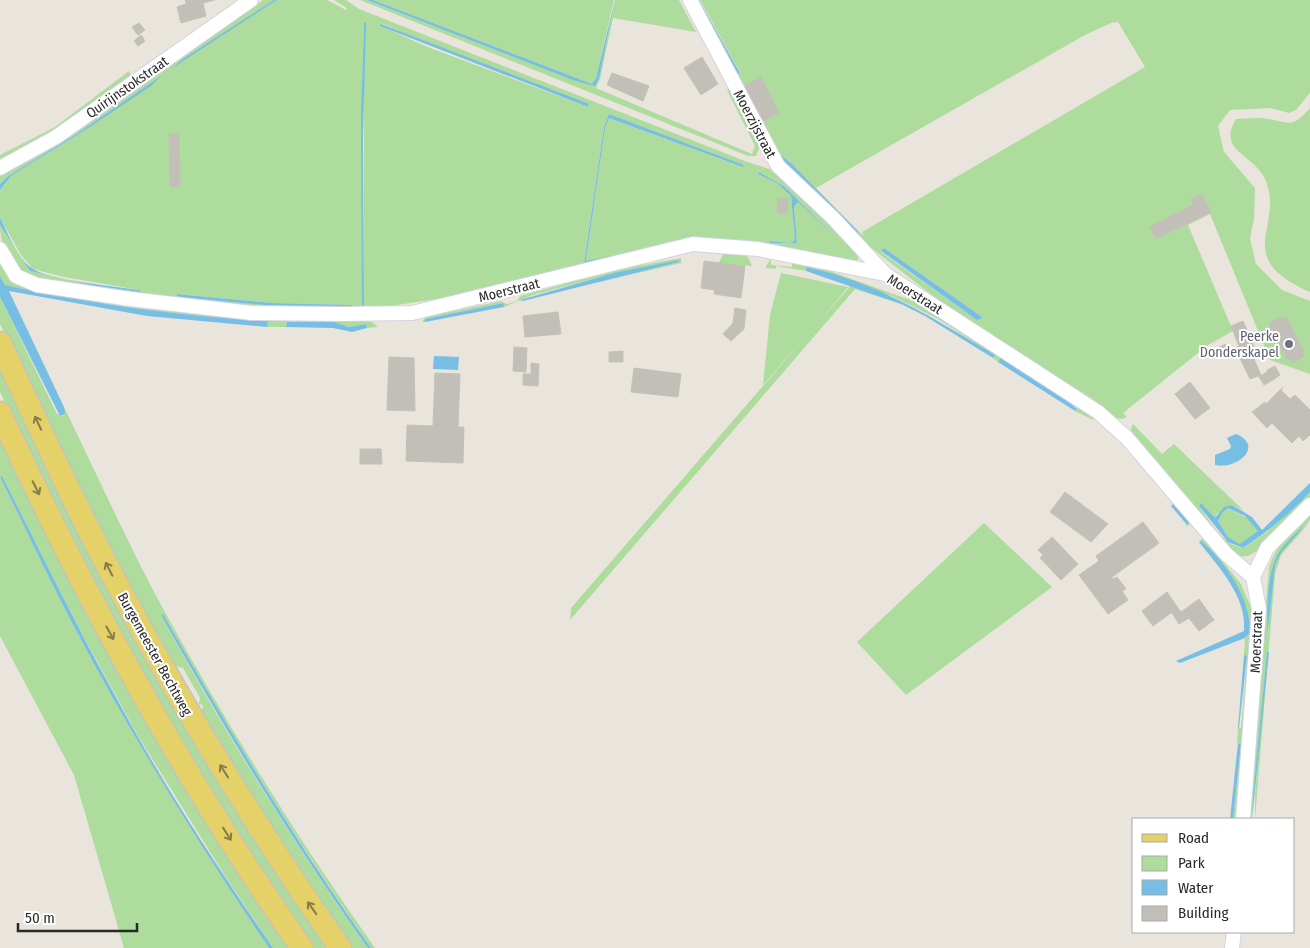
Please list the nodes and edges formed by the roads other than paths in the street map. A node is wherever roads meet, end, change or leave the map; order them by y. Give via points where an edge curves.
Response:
1 (251, 0) edge
2 (690, 0) edge
3 (0, 168) edge
4 (0, 249) edge
5 (885, 274) junction
6 (0, 343) edge
7 (0, 413) edge
8 (1310, 505) edge
9 (1253, 577) junction
10 (1243, 818) edge
11 (1234, 933) edge
12 (302, 948) edge
13 (340, 948) edge
14 (1232, 948) edge

1 - 3 street, Quirijnstokstraat via 56,137
2 - 5 street, Moerzijstraat via 778,166
4 - 5 street, Moerstraat via 16,276 37,285 252,313 412,313 693,244 758,248
5 - 9 street, Moerstraat via 1098,412 1145,458 1226,554
13 -> 6 main road, Burgemeester Bechtweg via 287,872 206,743 144,634 61,474
7 -> 12 main road via 99,614 169,740 260,888
8 - 9 street via 1267,548
9 - 10 street, Moerstraat via 1259,616
11 - 14 street

